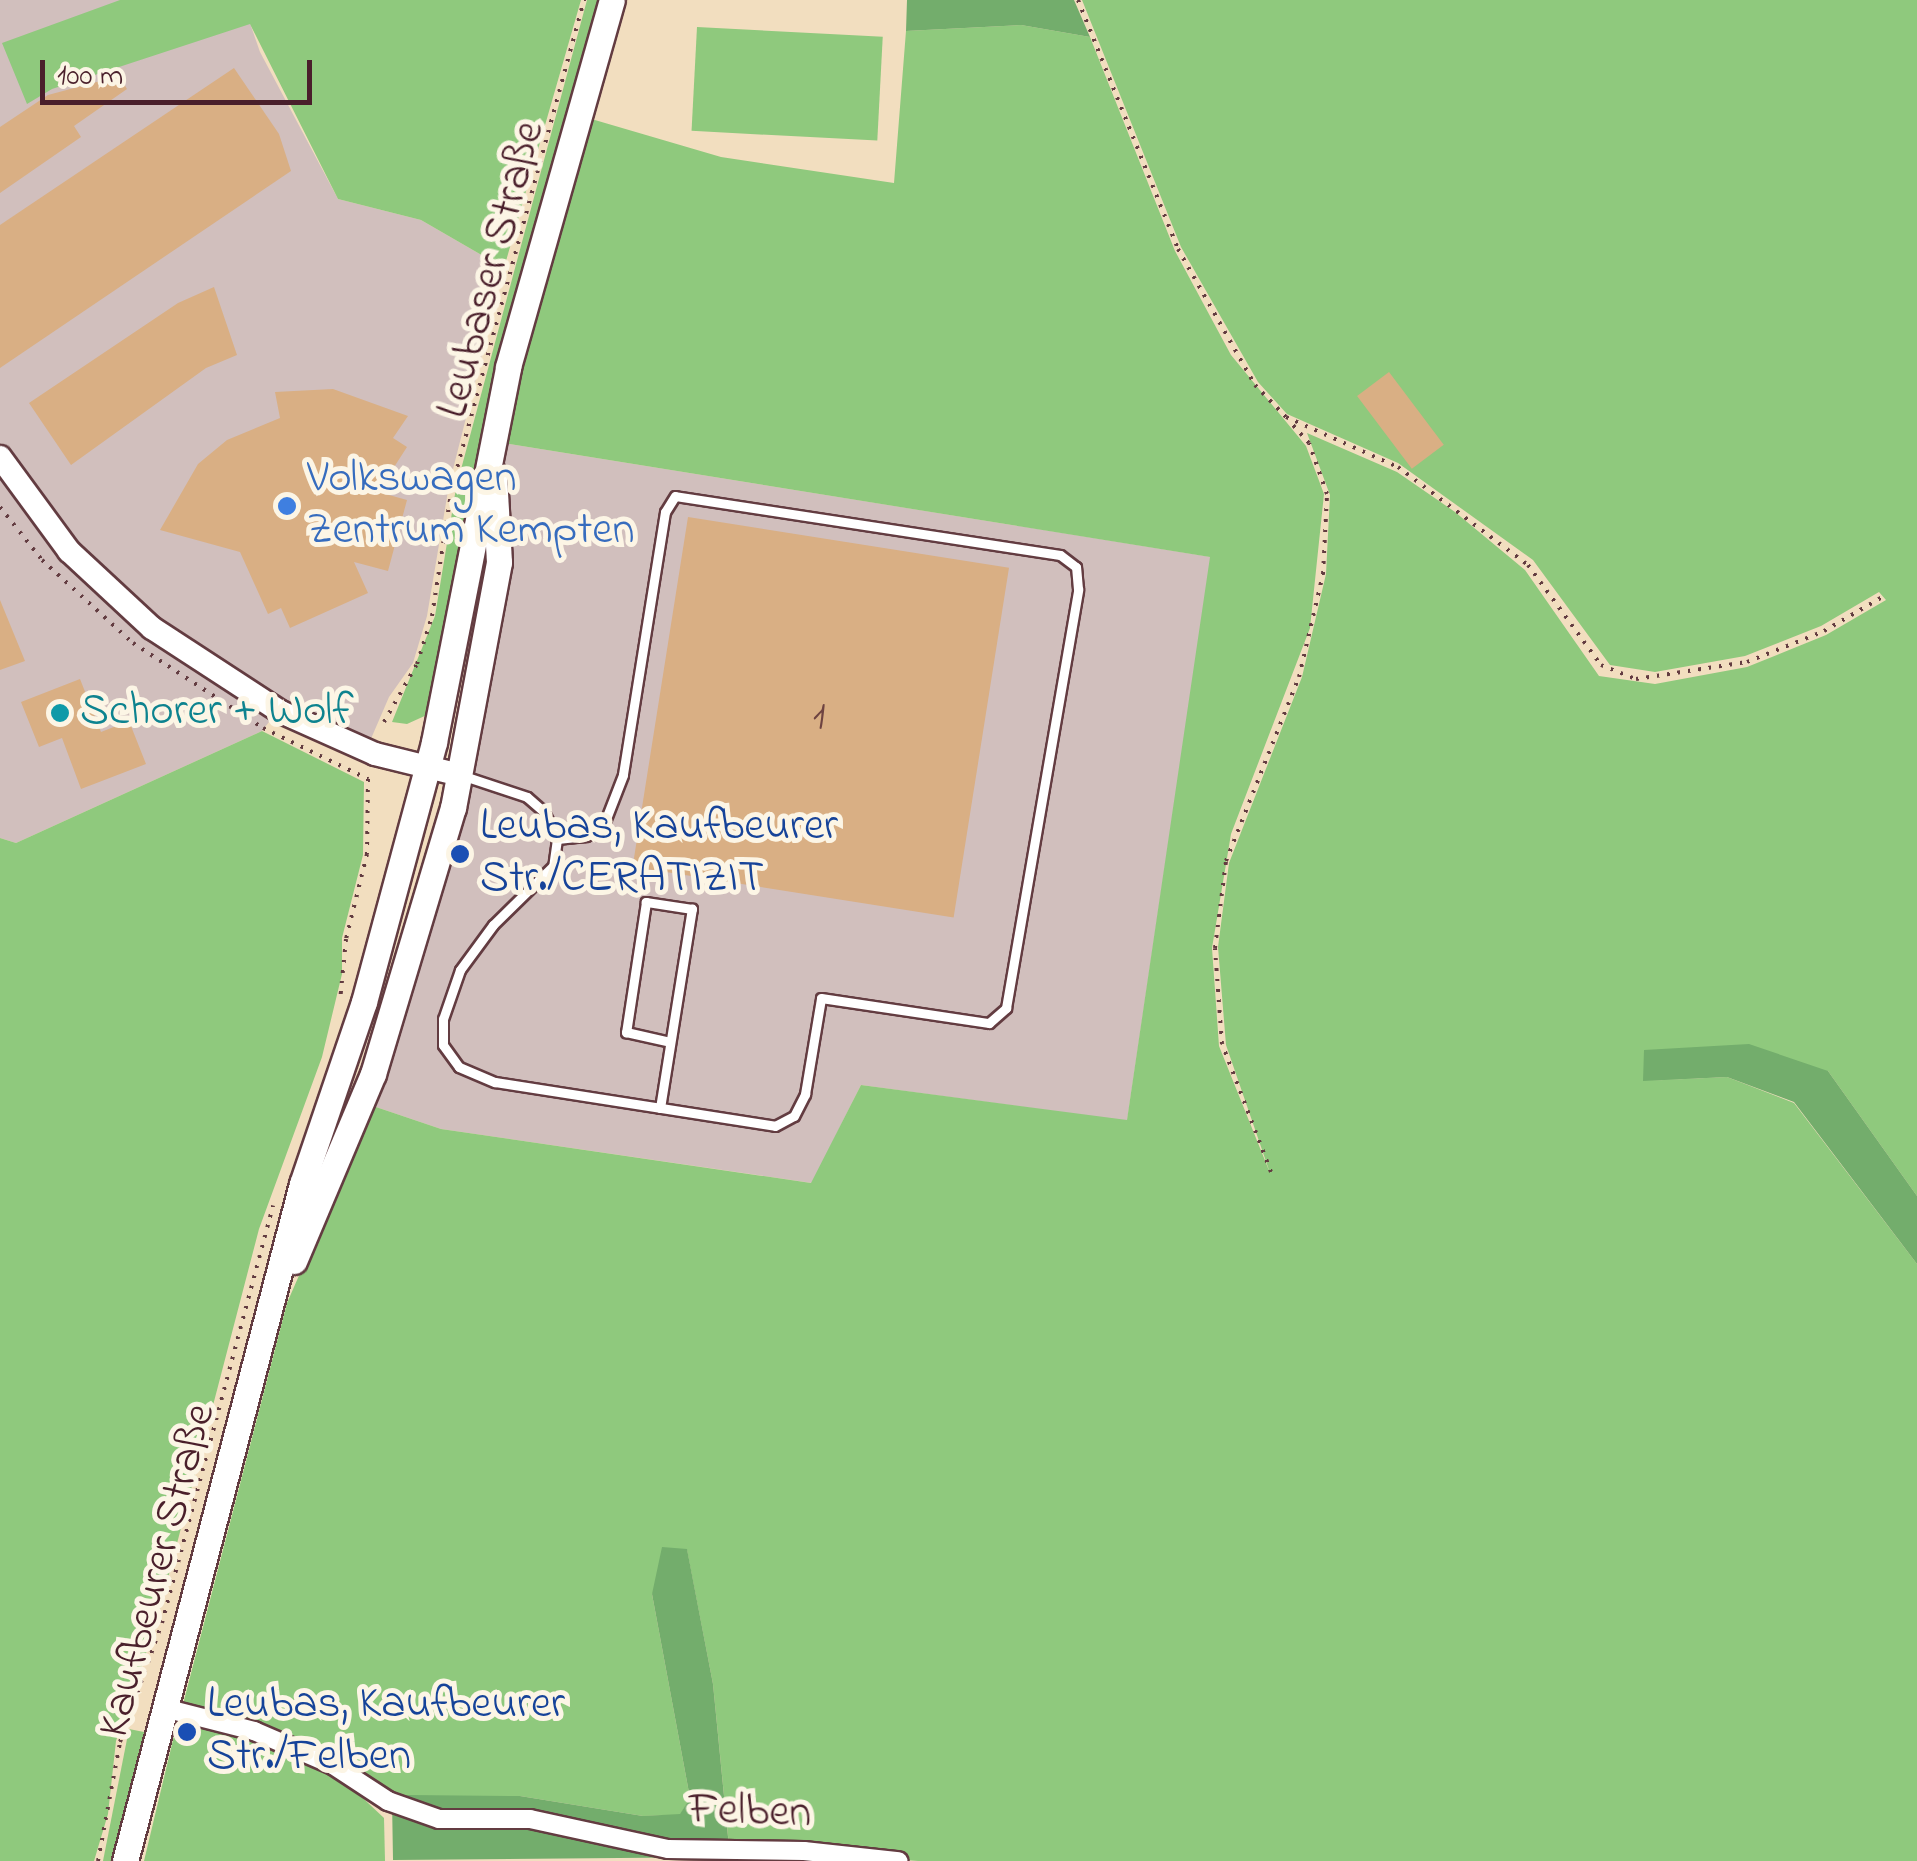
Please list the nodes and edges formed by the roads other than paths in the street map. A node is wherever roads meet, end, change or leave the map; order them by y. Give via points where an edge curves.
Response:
1 (612, 0) edge
2 (491, 444) junction
3 (0, 457) edge
4 (427, 767) junction
5 (460, 775) junction
6 (557, 838) junction
7 (670, 1042) junction
8 (660, 1108) junction
9 (274, 1302) junction
10 (168, 1709) junction
11 (125, 1861) edge
12 (898, 1861) edge

1 - 2 main road, Leubaser Straße
2 - 4 main road, Leubaser Straße
2 - 5 main road via 498,562
3 - 4 street via 69,550 152,628 282,712 375,754
4 - 5 street
4 - 9 main road, Leubaser Straße via 364,1002 302,1184
5 - 6 lane via 526,797 544,812
5 - 9 main road via 373,1074
6 - 8 lane via 553,866 492,924 460,970 443,1019 443,1046 459,1067 495,1082
6 - 8 lane via 586,836 604,824 623,775 665,512 675,496 1060,555 1076,567 1078,589 1006,1008 990,1023 821,998 805,1094 794,1116 775,1126
7 - 7 lane via 692,909 646,902 626,1032
7 - 8 lane
9 - 10 main road, Kaufbeurer Straße
10 - 11 main road, Kaufbeurer Straße
10 - 12 street, Felben via 254,1731 333,1765 414,1813 602,1830 668,1848

